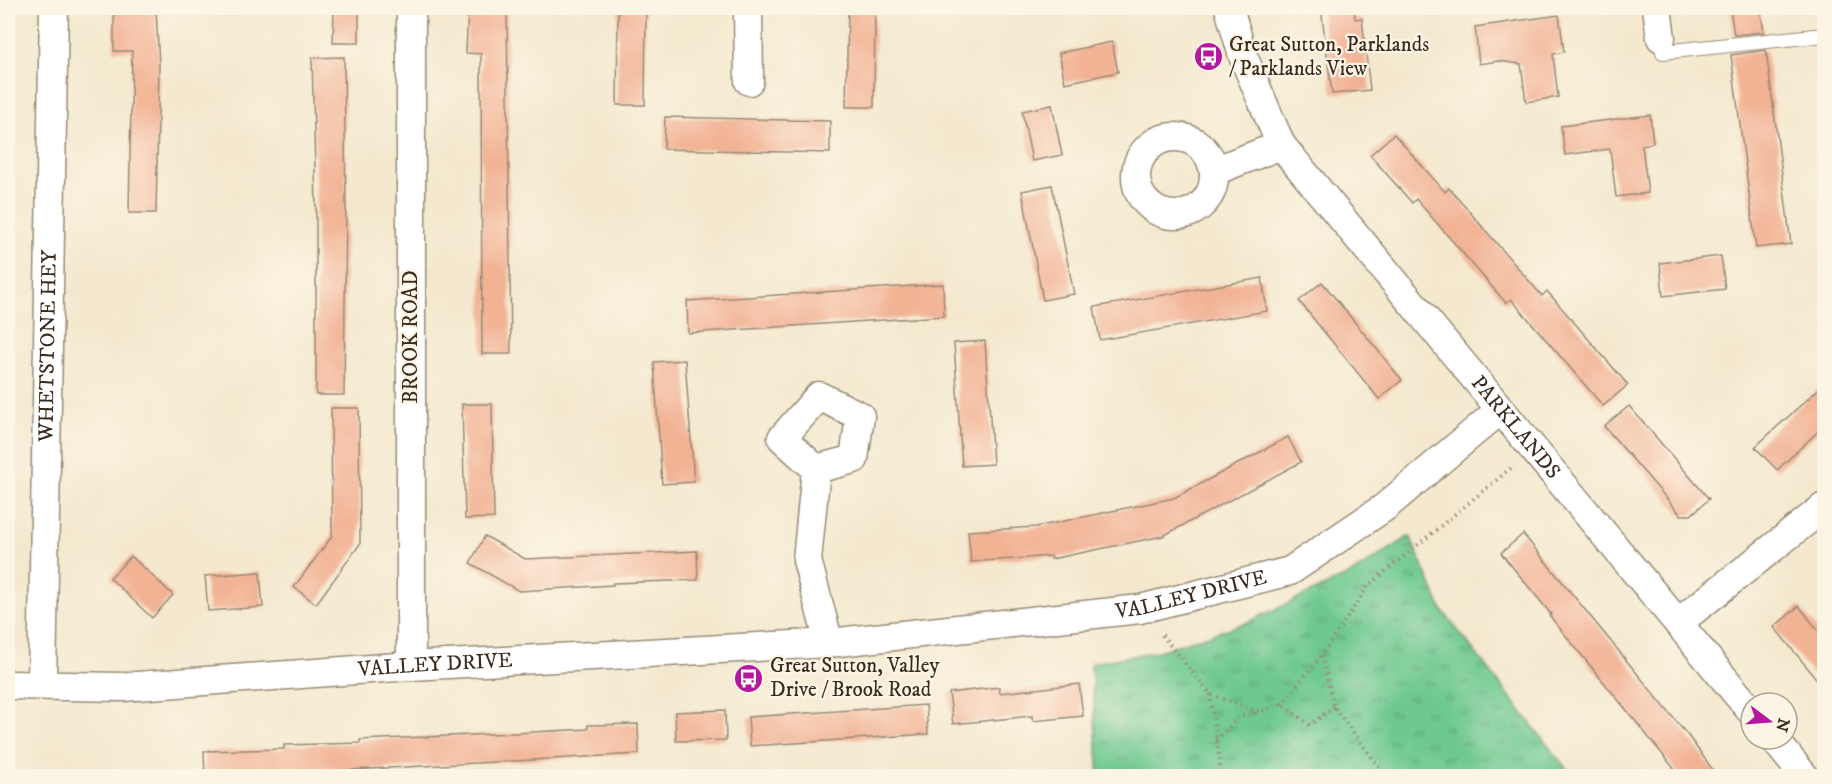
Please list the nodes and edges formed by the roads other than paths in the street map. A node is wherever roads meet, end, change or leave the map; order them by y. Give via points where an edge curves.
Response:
1 (54, 8) edge
2 (411, 8) edge
3 (748, 8) edge
4 (1229, 8) edge
5 (1657, 8) edge
6 (1824, 35) edge
7 (1661, 38) joint
8 (749, 81) dead end
9 (1281, 146) junction
10 (1214, 171) dead end
11 (1500, 410) junction
12 (816, 469) dead end
13 (1824, 507) edge
14 (1679, 622) junction
15 (828, 643) junction
16 (411, 666) junction
17 (42, 684) junction
18 (8, 685) edge
19 (1739, 696) edge
20 (1783, 751) edge
21 (1804, 777) edge

1 - 17 street, WHETSTONE HEY
2 - 16 street, BROOK ROAD
3 - 8 street
4 - 9 street, PARKLANDS via 1243,56
5 - 7 street
6 - 7 lane via 1663,52
9 - 10 street
9 - 11 street, PARKLANDS
11 - 14 street, PARKLANDS
11 - 15 street, VALLEY DRIVE via 1385,507 1290,571 1140,609
12 - 15 street via 807,560
13 - 14 street
14 - 19 street, PARKLANDS
15 - 16 street, VALLEY DRIVE
16 - 17 street, VALLEY DRIVE via 123,687
17 - 18 street, VALLEY DRIVE
20 - 21 street

